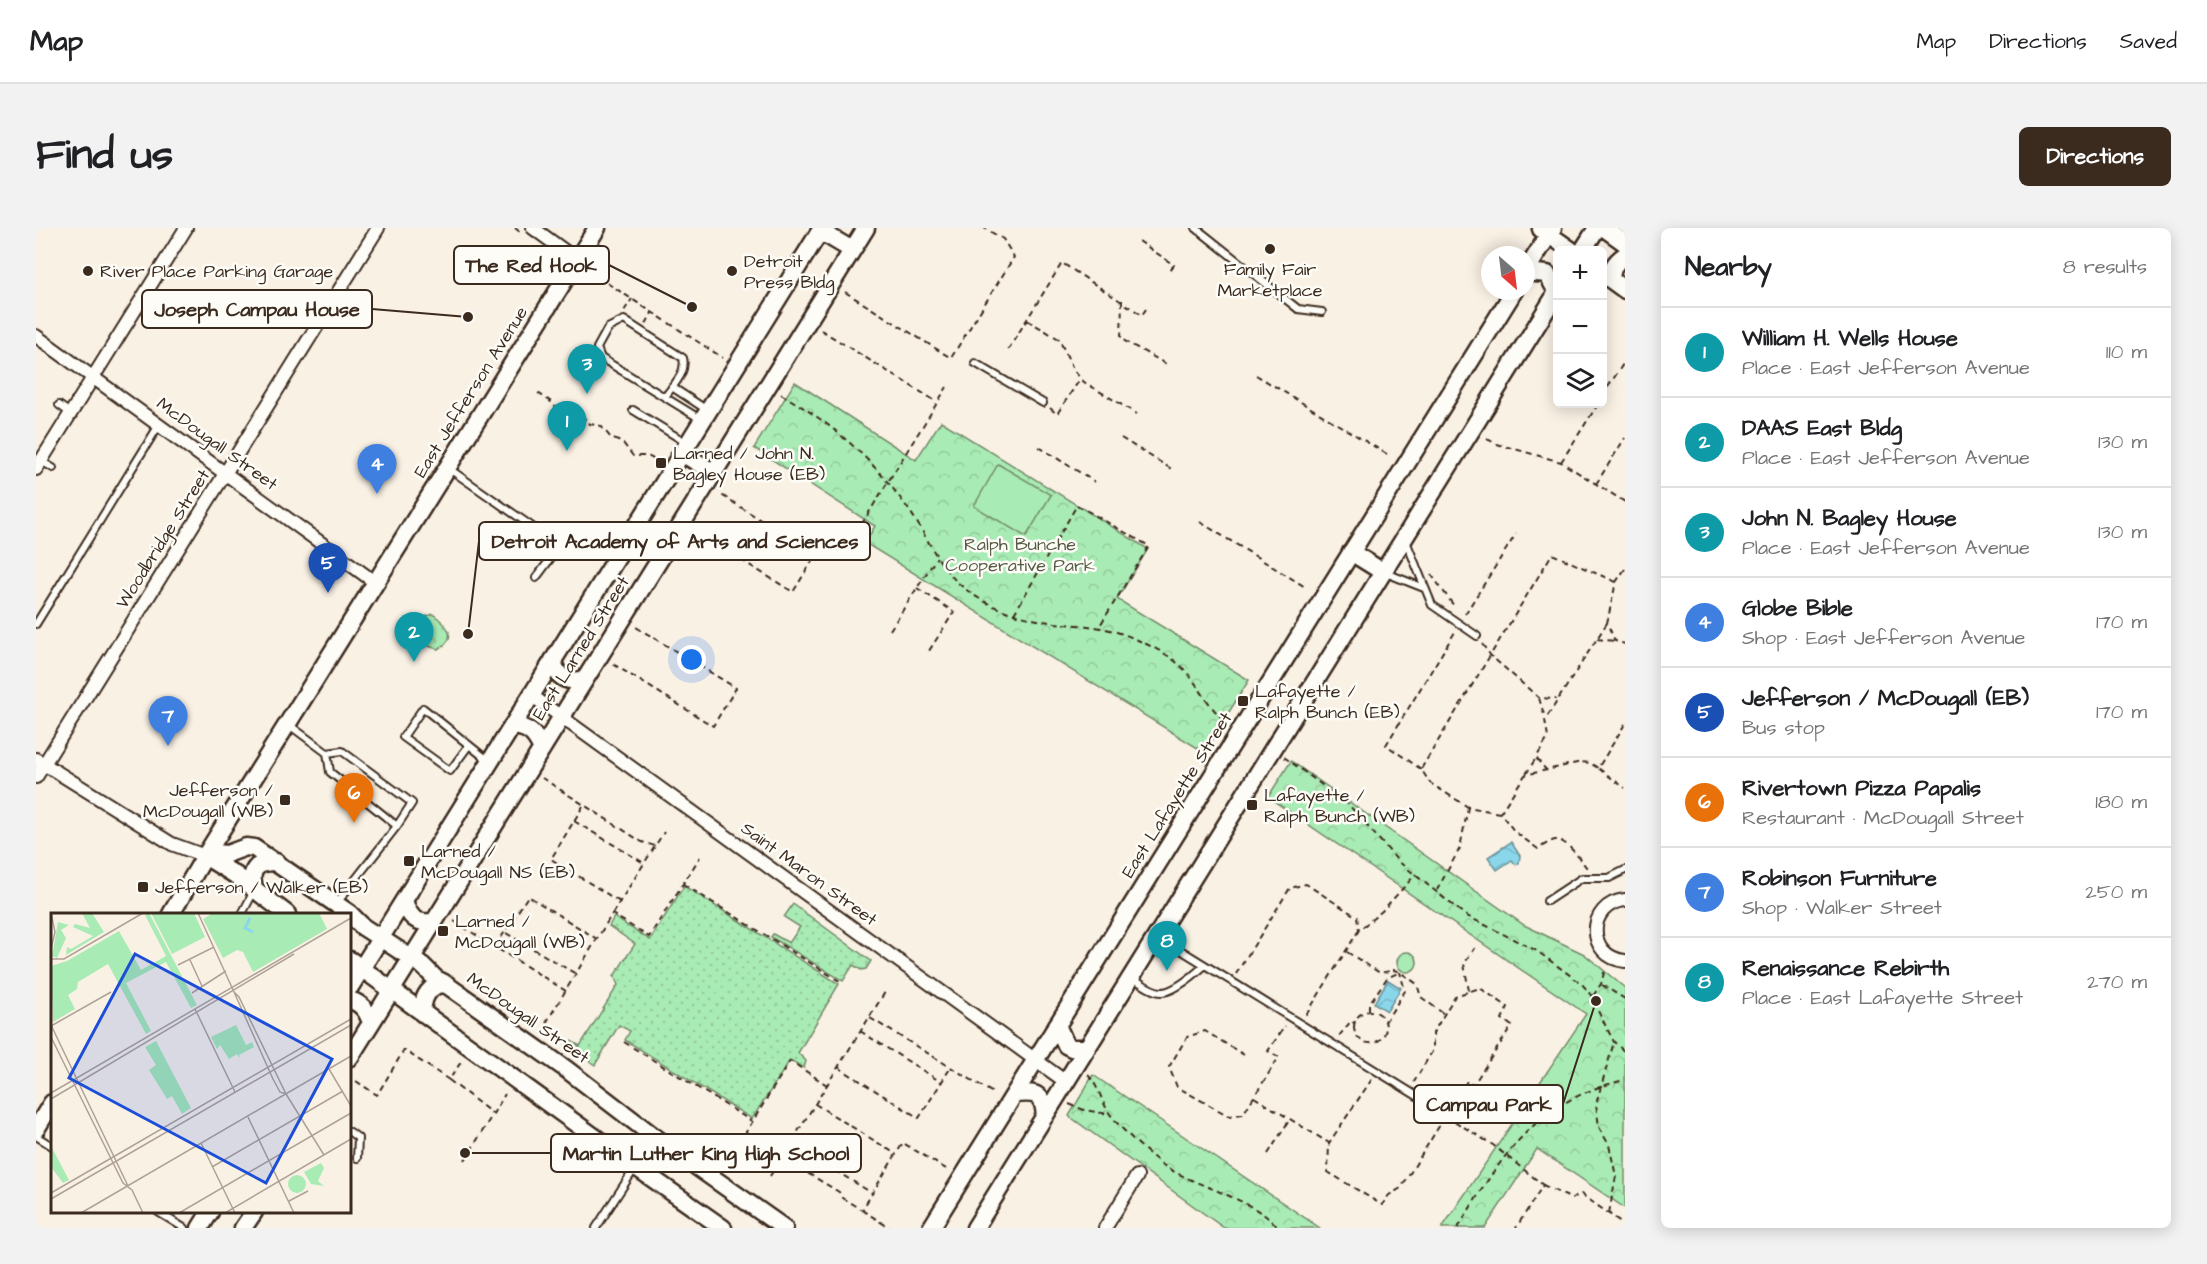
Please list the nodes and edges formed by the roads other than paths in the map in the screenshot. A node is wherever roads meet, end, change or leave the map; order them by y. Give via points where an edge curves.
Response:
1 (186, 228) edge
2 (378, 228) edge
3 (533, 228) edge
4 (597, 228) edge
5 (866, 228) edge
6 (1196, 228) edge
7 (1597, 228) edge
8 (1604, 228) edge
9 (821, 230) edge
10 (1547, 230) edge
11 (1625, 243) edge
12 (1566, 246) edge
13 (1586, 246) edge
14 (852, 250) junction
15 (1535, 253) edge
16 (1625, 255) edge
17 (577, 260) junction
18 (1535, 272) edge
19 (1607, 276) edge
20 (1553, 285) edge
21 (1625, 290) edge
22 (1553, 298) edge
23 (1508, 300) edge
24 (1322, 312) dead end
25 (36, 336) edge
26 (975, 363) dead end
27 (93, 377) junction
28 (672, 387) junction
29 (665, 397) junction
30 (1043, 403) road end
31 (59, 405) dead end
32 (633, 410) dead end
33 (70, 413) junction
34 (705, 416) junction
35 (159, 425) junction
36 (685, 448) junction
37 (38, 465) edge
38 (53, 468) dead end
39 (447, 468) junction
40 (714, 472) junction
41 (225, 473) junction
42 (1404, 537) junction
43 (1351, 552) junction
44 (1383, 572) junction
45 (536, 578) dead end
46 (376, 583) junction
47 (1424, 588) junction
48 (36, 624) edge
49 (1477, 636) road end
50 (553, 660) junction
51 (584, 680) junction
52 (531, 695) junction
53 (561, 717) junction
54 (288, 723) junction
55 (512, 726) junction
56 (469, 745) junction
57 (542, 749) junction
58 (327, 753) junction
59 (40, 761) edge
60 (490, 762) junction
61 (36, 777) edge
62 (228, 819) junction
63 (397, 826) junction
64 (249, 847) junction
65 (205, 856) junction
66 (276, 862) junction
67 (1625, 870) edge
68 (255, 891) junction
69 (404, 900) junction
70 (1625, 900) edge
71 (1547, 901) dead end
72 (343, 910) edge
73 (172, 913) edge
74 (243, 913) edge
75 (285, 913) edge
76 (351, 916) edge
77 (434, 922) junction
78 (1158, 936) junction
79 (380, 939) junction
80 (411, 958) junction
81 (1625, 962) edge
82 (356, 964) edge
83 (1204, 966) junction
84 (1131, 977) junction
85 (351, 983) edge
86 (448, 985) junction
87 (392, 990) junction
88 (351, 1000) edge
89 (422, 1012) junction
90 (371, 1023) junction
91 (1057, 1025) junction
92 (1087, 1048) junction
93 (351, 1056) edge
94 (1035, 1060) junction
95 (1066, 1082) junction
96 (1015, 1094) junction
97 (1430, 1104) dead end
98 (51, 1105) edge
99 (1045, 1116) junction
100 (36, 1129) edge
101 (351, 1133) edge
102 (36, 1136) edge
103 (656, 1138) junction
104 (51, 1145) edge
105 (357, 1158) dead end
106 (636, 1167) junction
107 (1137, 1176) dead end
108 (160, 1213) edge
109 (209, 1213) edge
110 (253, 1213) edge
111 (184, 1228) edge
112 (200, 1228) edge
113 (243, 1228) edge
114 (596, 1228) edge
115 (723, 1228) edge
116 (784, 1228) edge
117 (931, 1228) edge
118 (975, 1228) edge
119 (1105, 1228) edge

1 - 27 street
2 - 41 street, Woodbridge Street
3 - 17 street
4 - 17 street, East Jefferson Avenue
5 - 14 street, East Larned Street
6 - 24 lane via 1298,309
7 - 13 street
8 - 11 street
9 - 14 street
9 - 34 street, East Larned Street
10 - 12 street
10 - 15 street
14 - 40 street, East Larned Street
16 - 19 street
17 - 39 street, East Jefferson Avenue
18 - 20 street via 1546,274
19 - 21 street
22 - 42 street
23 - 43 street, East Lafayette Street
25 - 27 street, McDougall Street
26 - 30 lane
27 - 33 street
27 - 35 street, McDougall Street
28 - 29 lane
28 - 29 lane via 685,365 683,358 624,320 608,328 597,348 601,358
28 - 34 lane
29 - 34 lane
31 - 33 lane
32 - 36 lane
33 - 37 street
34 - 36 street, East Larned Street
35 - 41 street, McDougall Street
35 - 48 lane
36 - 40 street
36 - 50 street, East Larned Street
37 - 38 lane
39 - 45 lane via 560,546
39 - 46 street, East Jefferson Avenue
40 - 51 street, East Larned Street
41 - 46 street, McDougall Street
41 - 59 street, Woodbridge Street
42 - 44 street
42 - 47 lane
43 - 44 street
43 - 91 street, East Lafayette Street
44 - 47 lane
44 - 78 street
46 - 54 street, East Jefferson Avenue
47 - 49 lane via 1436,609
50 - 51 street via 561,678
50 - 52 street, East Larned Street
51 - 53 street, East Larned Street
52 - 53 street, Saint Maron Street
52 - 55 street, East Larned Street
53 - 57 street, East Larned Street
53 - 94 street, Saint Maron Street
54 - 58 lane
54 - 62 street, East Jefferson Avenue
55 - 57 street via 532,732
55 - 60 street, East Larned Street
56 - 56 lane via 423,708 403,736 450,771
56 - 60 lane
57 - 77 street, East Larned Street
58 - 63 lane via 330,772
58 - 63 lane via 342,751 412,803
59 - 61 street, Woodbridge Street
59 - 65 street via 172,844
60 - 69 street, East Larned Street
62 - 64 street, McDougall Street via 229,832
62 - 65 street, East Jefferson Avenue
63 - 72 lane
64 - 65 street
64 - 66 street, McDougall Street
65 - 68 street
65 - 73 street, East Jefferson Avenue
66 - 68 street via 264,862 254,868 251,879
66 - 72 street, McDougall Street
67 - 71 lane via 1609,878 1582,878
68 - 74 lane
68 - 75 street
69 - 77 street via 413,919
69 - 79 street, East Larned Street
70 - 81 street via 1608,905 1596,922 1595,933 1604,952
76 - 79 street, McDougall Street
77 - 80 street, East Larned Street
78 - 83 lane
78 - 84 street
79 - 80 street, McDougall Street
79 - 82 street, East Larned Street
80 - 86 street, McDougall Street
80 - 87 street, East Larned Street
82 - 85 street, East Larned Street
82 - 87 street
83 - 84 lane via 1164,993
83 - 97 lane
84 - 92 street
86 - 89 street via 439,984 427,992
86 - 103 street, McDougall Street
87 - 89 street
87 - 90 street, East Larned Street
88 - 90 street via 362,1005
89 - 106 street
90 - 93 street, East Larned Street
91 - 92 street via 1066,1045
91 - 94 street, East Lafayette Street
92 - 95 street
94 - 95 street, Saint Maron Street
94 - 96 street, East Lafayette Street
95 - 99 street
96 - 99 street via 1040,1096
96 - 117 street, East Lafayette Street
98 - 100 street
99 - 118 street
101 - 105 lane via 358,1138
102 - 104 lane
103 - 106 street
103 - 116 street, McDougall Street
106 - 114 lane
106 - 115 street
107 - 119 street
108 - 111 lane
109 - 112 street
110 - 113 street

